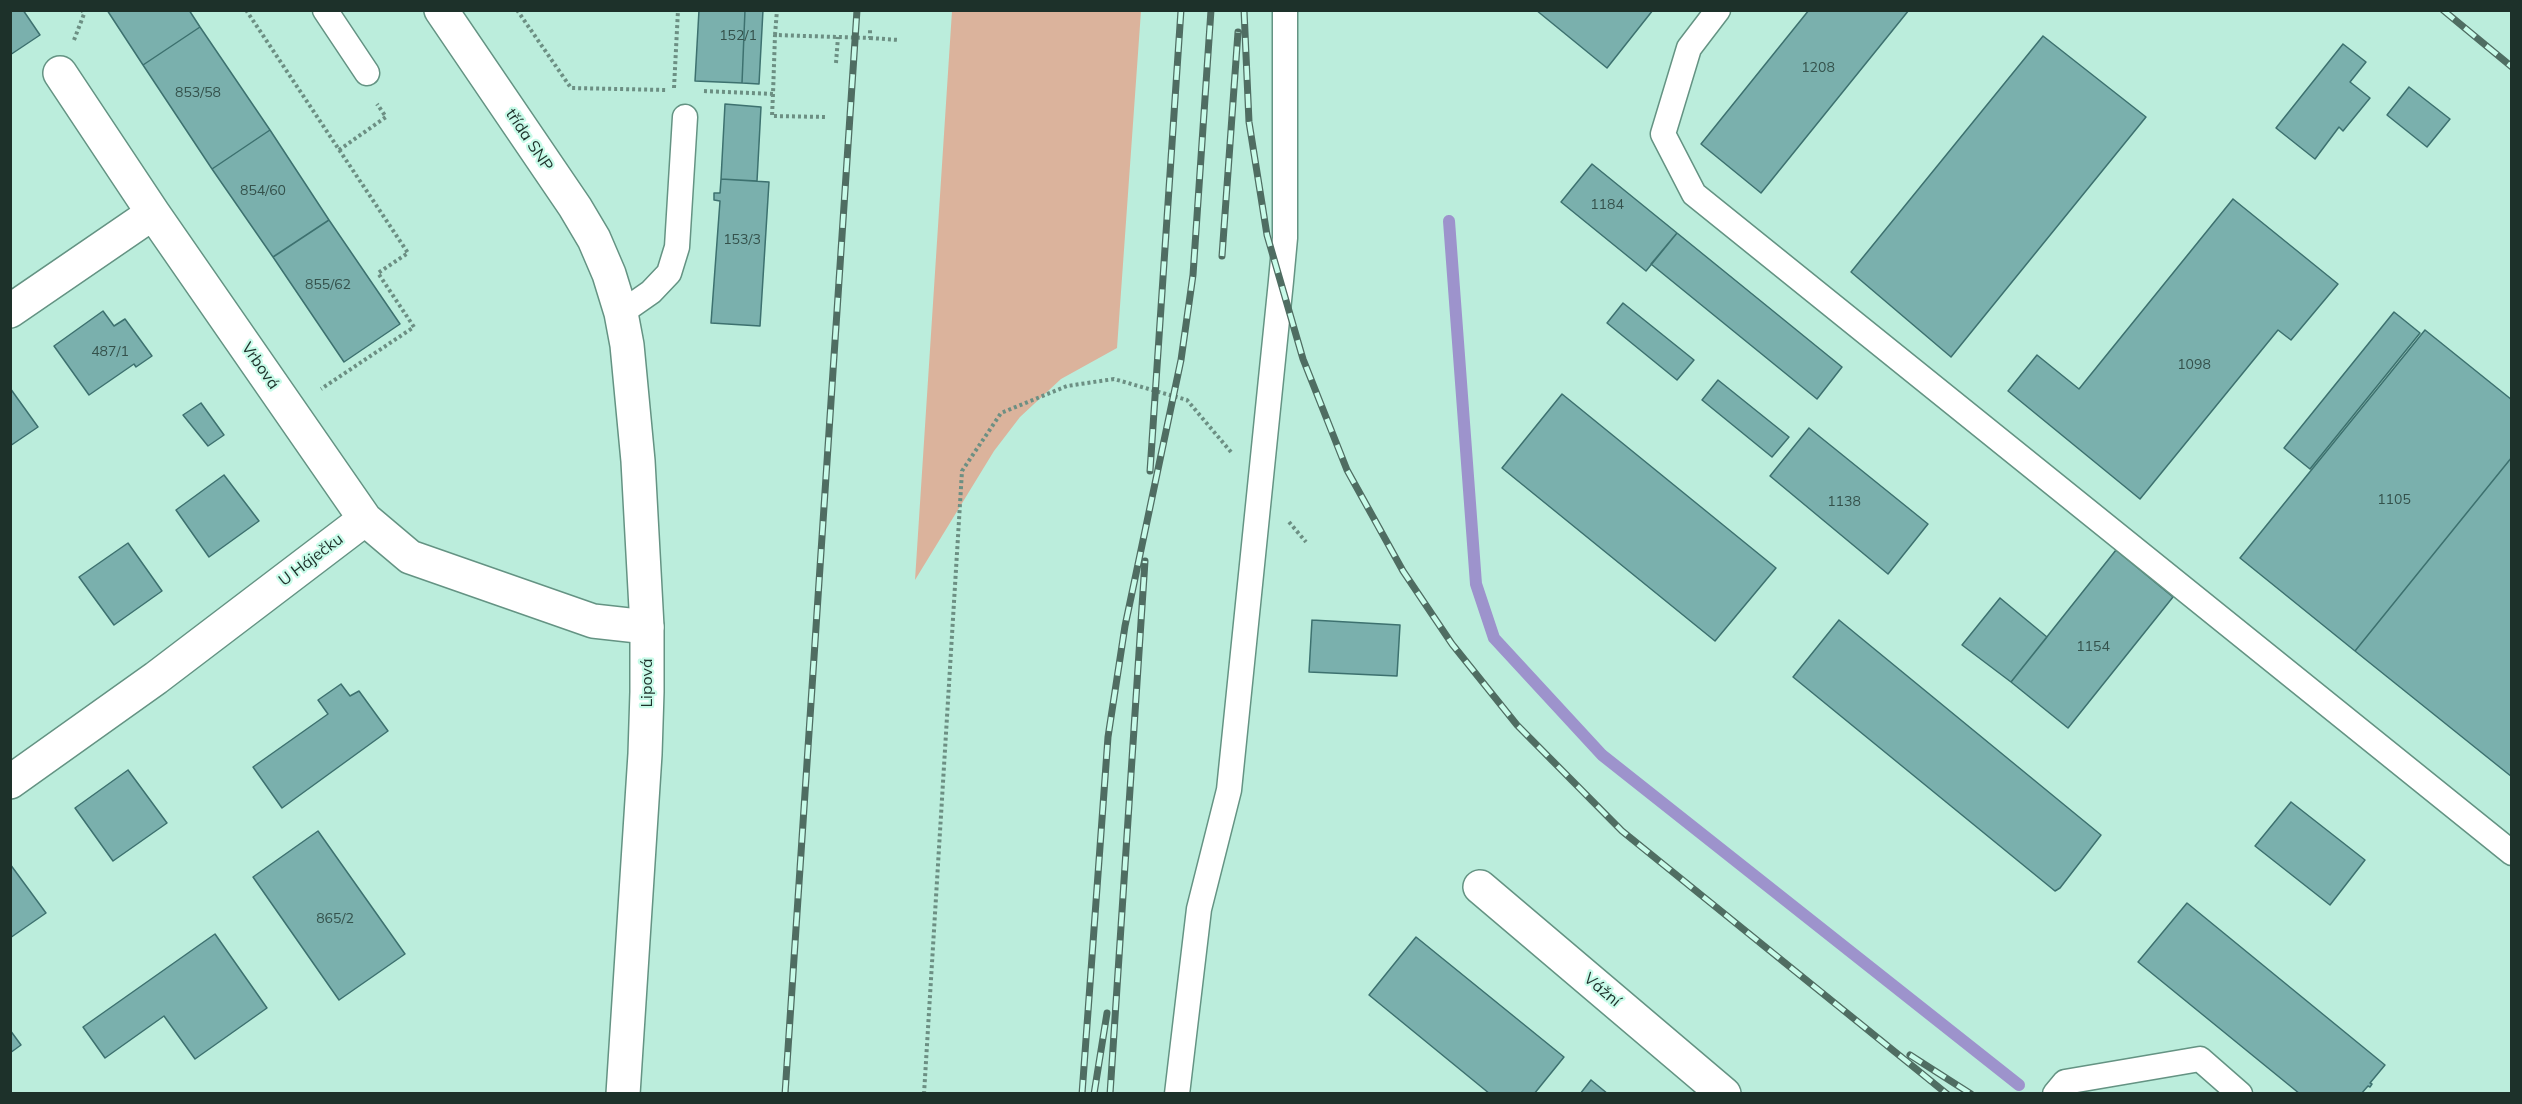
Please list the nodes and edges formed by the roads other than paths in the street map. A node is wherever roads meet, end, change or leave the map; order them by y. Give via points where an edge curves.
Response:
1 (325, 10) edge
2 (441, 10) edge
3 (1285, 10) edge
4 (1718, 10) edge
5 (367, 73) dead end
6 (60, 74) dead end
7 (685, 117) dead end
8 (153, 213) junction
9 (609, 274) joint
10 (10, 311) edge
11 (621, 313) junction
12 (365, 519) junction
13 (647, 627) junction
14 (10, 782) edge
15 (2511, 853) edge
16 (1480, 887) dead end
17 (623, 1094) edge
18 (1177, 1094) edge
19 (1724, 1094) edge
20 (2055, 1094) edge
21 (2240, 1094) edge

1 - 5 lane
2 - 9 street, třída SNP via 575,207
3 - 18 lane via 1285,238 1229,790 1199,909
4 - 15 lane via 1689,48 1663,134 1694,194
6 - 8 street, Vrbová
7 - 11 lane via 677,247 669,273 651,292
8 - 10 street
8 - 12 street, Vrbová
9 - 11 street, Lipová
11 - 13 street, Lipová via 632,386
12 - 13 street via 410,557 593,621
12 - 14 street, U Háječku via 156,678
13 - 17 street, Lipová via 645,754
16 - 19 street, Vážní
20 - 21 lane via 2065,1082 2200,1059

